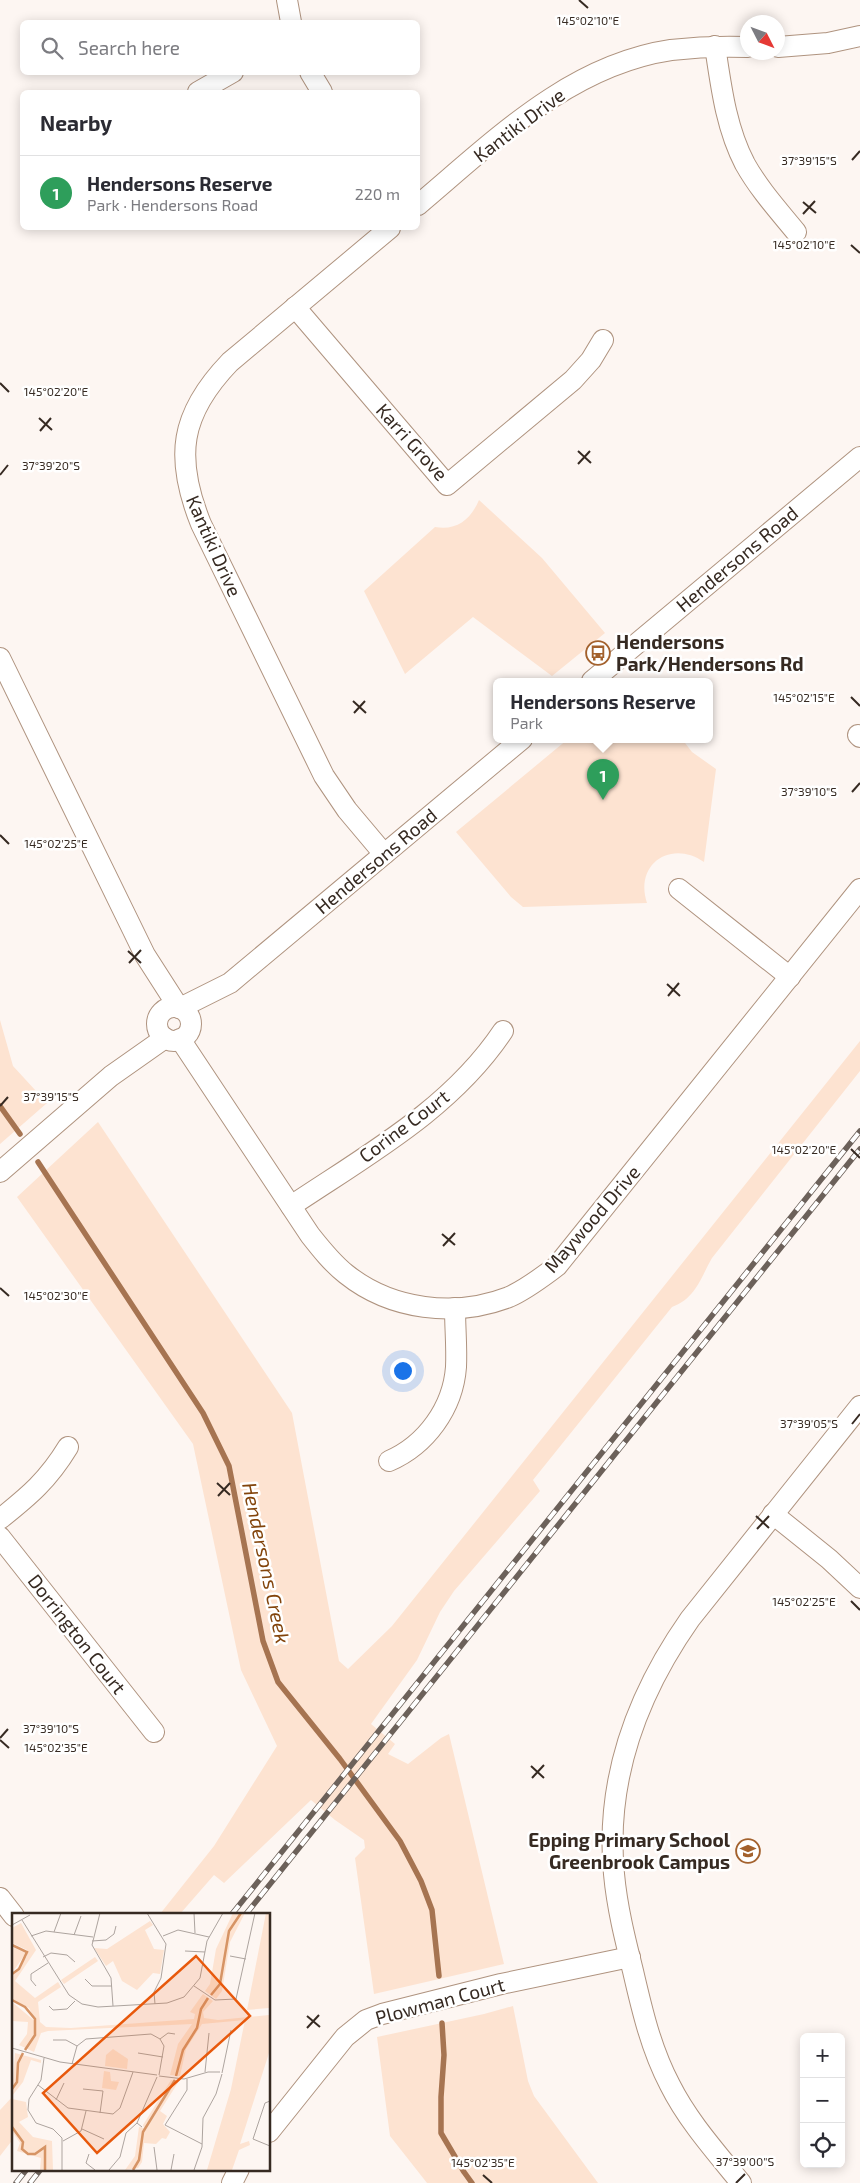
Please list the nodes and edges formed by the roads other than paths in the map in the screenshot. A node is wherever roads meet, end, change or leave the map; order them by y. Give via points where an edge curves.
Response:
1 (287, 0) edge
2 (291, 20) edge
3 (860, 36) edge
4 (715, 46) junction
5 (785, 46) edge
6 (740, 47) edge
7 (228, 75) edge
8 (312, 75) edge
9 (202, 90) edge
10 (321, 90) edge
11 (420, 203) edge
12 (388, 230) edge
13 (796, 232) dead end
14 (296, 307) junction
15 (603, 340) dead end
16 (860, 457) edge
17 (0, 658) edge
18 (596, 678) edge
19 (517, 743) edge
20 (384, 854) junction
21 (679, 889) dead end
22 (860, 889) edge
23 (145, 955) junction
24 (790, 977) junction
25 (230, 983) junction
26 (180, 1008) junction
27 (170, 1028) junction
28 (503, 1031) dead end
29 (0, 1172) edge
30 (291, 1206) junction
31 (455, 1308) junction
32 (860, 1406) edge
33 (68, 1447) dead end
34 (389, 1461) dead end
35 (773, 1514) junction
36 (0, 1519) edge
37 (0, 1537) edge
38 (860, 1588) edge
39 (154, 1732) dead end
40 (0, 1898) edge
41 (12, 1913) edge
42 (630, 1957) junction
43 (270, 2131) edge
44 (238, 2170) edge
45 (232, 2183) edge
46 (741, 2183) edge

1 - 2 street
3 - 5 street via 828,43
4 - 6 street, Kantiki Drive
4 - 11 street, Kantiki Drive via 636,59 603,70 565,89 534,109
4 - 13 street via 726,112 745,164
7 - 9 street
8 - 10 street
12 - 14 street, Kantiki Drive
14 - 15 street, Karri Grove via 447,485 573,380
14 - 20 street, Kantiki Drive via 230,362 200,398 189,422 185,473 190,499 201,524 324,776
16 - 18 street, Hendersons Road
17 - 23 street
19 - 20 street, Hendersons Road
20 - 25 street, Hendersons Road
21 - 24 street
22 - 24 street, Maywood Drive
23 - 26 street
23 - 27 street
24 - 31 street, Maywood Drive via 557,1266 509,1296
25 - 26 street, Hendersons Road
25 - 27 street, Hendersons Road via 208,1011
26 - 27 street via 190,1018
27 - 29 street, Hendersons Road
27 - 30 street, Maywood Drive
28 - 30 street, Corine Court via 474,1070 429,1111
30 - 31 street, Maywood Drive via 324,1253 346,1274 369,1289 414,1306
31 - 34 street via 456,1367 445,1407 419,1443
32 - 35 street
33 - 36 street via 39,1488
35 - 38 street via 829,1558
35 - 42 street via 672,1645 646,1690 632,1724 618,1779 612,1831 614,1874
37 - 39 street, Dorrington Court
40 - 41 street
42 - 43 street, Plowman Court via 500,1984 366,2020 340,2044
42 - 46 street via 646,2023 670,2086 701,2133
44 - 45 street

